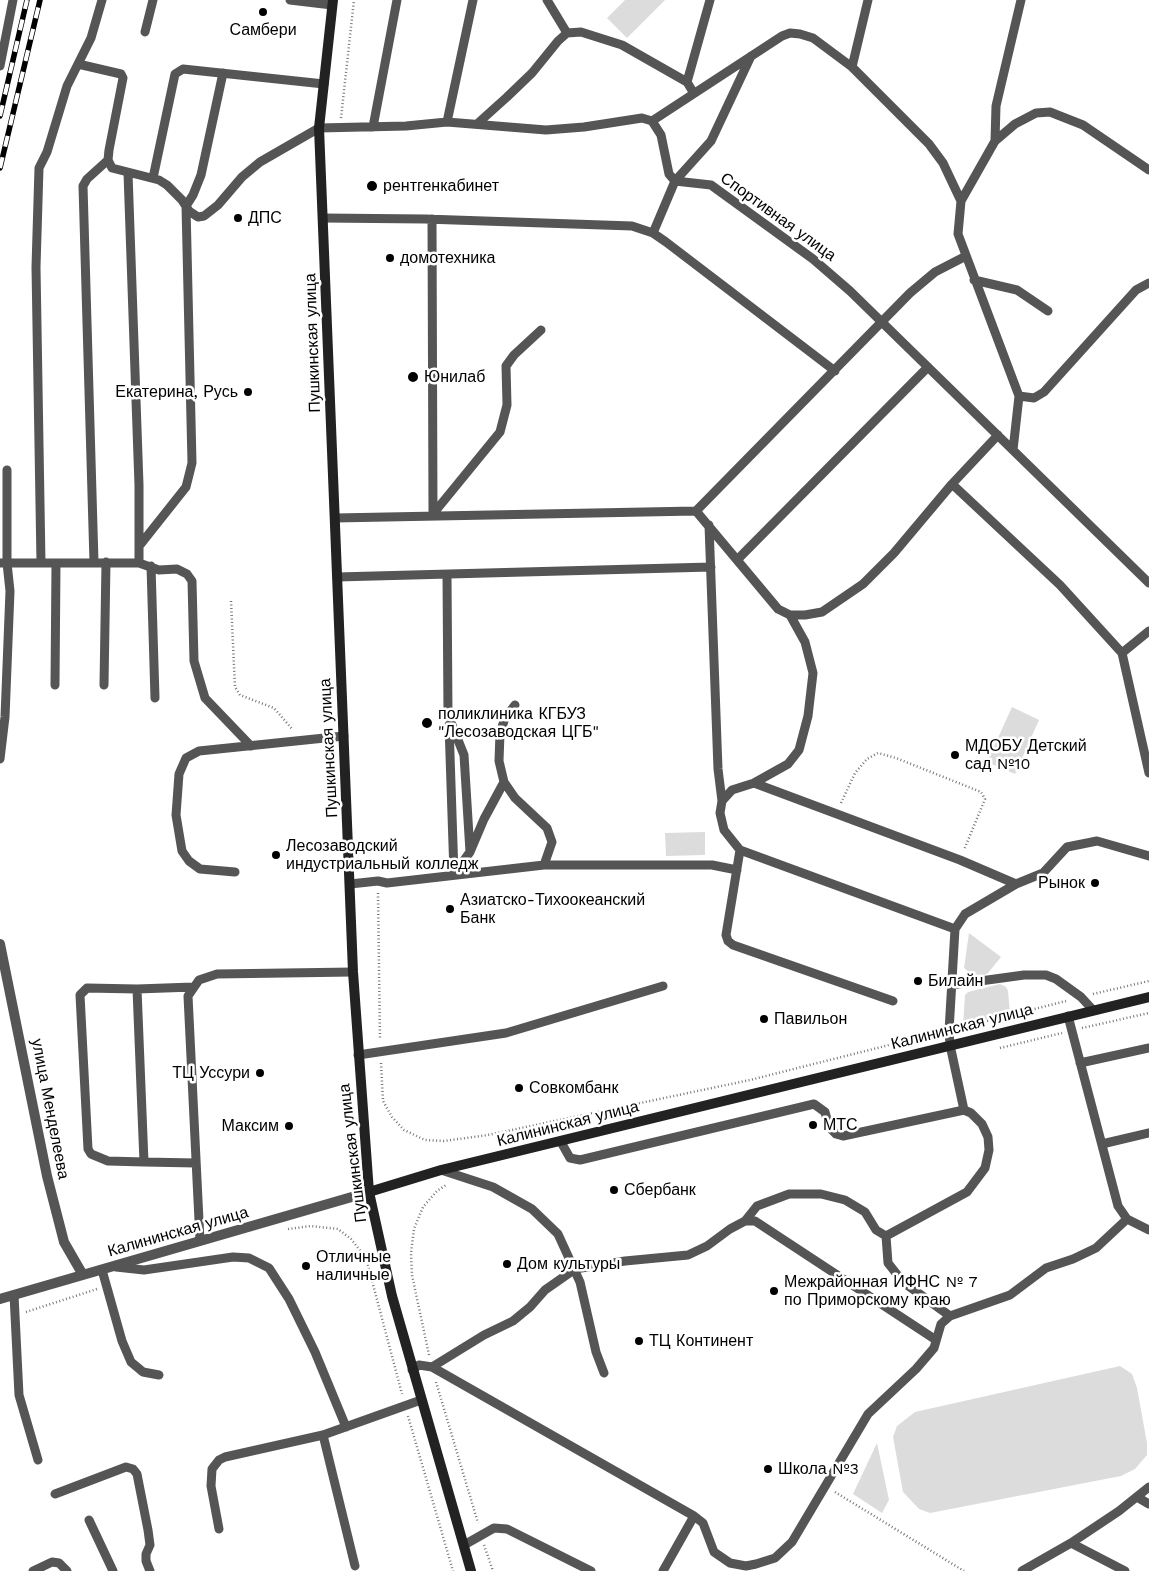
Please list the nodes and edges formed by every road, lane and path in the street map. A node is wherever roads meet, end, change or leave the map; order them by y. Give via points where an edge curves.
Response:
1 (13, 0) edge
2 (102, 0) edge
3 (153, 0) edge
4 (290, 0) edge
5 (354, 0) edge
6 (397, 0) edge
7 (473, 0) edge
8 (547, 0) edge
9 (710, 0) edge
10 (868, 0) edge
11 (1021, 0) edge
12 (332, 2) edge
13 (145, 32) dead end
14 (567, 34) junction
15 (750, 56) junction
16 (78, 64) junction
17 (0, 66) edge
18 (852, 67) junction
19 (223, 73) junction
20 (687, 82) junction
21 (324, 84) junction
22 (693, 92) junction
23 (652, 121) junction
24 (447, 122) junction
25 (477, 124) junction
26 (373, 127) junction
27 (319, 128) junction
28 (340, 128) junction
29 (994, 141) junction
30 (108, 160) junction
31 (1149, 170) edge
32 (128, 173) junction
33 (153, 178) junction
34 (675, 181) junction
35 (961, 201) junction
36 (186, 206) junction
37 (323, 218) junction
38 (432, 219) junction
39 (654, 233) junction
40 (966, 256) junction
41 (974, 280) junction
42 (1149, 283) edge
43 (1048, 311) dead end
44 (883, 323) junction
45 (542, 330) dead end
46 (928, 367) junction
47 (835, 371) junction
48 (1018, 396) junction
49 (998, 435) junction
50 (1013, 450) junction
51 (8, 470) dead end
52 (952, 484) junction
53 (696, 510) junction
54 (433, 514) junction
55 (335, 518) junction
56 (709, 524) junction
57 (140, 545) junction
58 (737, 560) junction
59 (56, 562) junction
60 (94, 562) junction
61 (106, 562) junction
62 (3, 563) edge
63 (41, 563) junction
64 (139, 563) junction
65 (150, 566) junction
66 (711, 567) junction
67 (447, 575) junction
68 (337, 577) junction
69 (1149, 583) edge
70 (231, 601) dead end
71 (790, 615) junction
72 (1149, 631) edge
73 (1122, 653) junction
74 (55, 685) dead end
75 (104, 685) dead end
76 (155, 698) dead end
77 (515, 705) dead end
78 (448, 715) junction
79 (2, 716) edge
80 (344, 736) junction
81 (303, 740) junction
82 (251, 746) junction
83 (0, 759) edge
84 (1149, 773) edge
85 (504, 782) junction
86 (754, 783) junction
87 (722, 801) junction
88 (836, 813) junction
89 (740, 850) junction
90 (470, 852) junction
91 (1149, 856) edge
92 (960, 860) junction
93 (544, 865) junction
94 (737, 870) junction
95 (235, 872) dead end
96 (454, 874) junction
97 (378, 882) junction
98 (350, 884) junction
99 (1016, 884) junction
100 (956, 929) junction
101 (0, 944) edge
102 (353, 972) junction
103 (1149, 981) edge
104 (951, 985) junction
105 (663, 986) dead end
106 (193, 987) junction
107 (137, 989) junction
108 (1081, 997) junction
109 (1149, 997) edge
110 (893, 1001) dead end
111 (1093, 1010) junction
112 (1068, 1016) junction
113 (948, 1031) junction
114 (950, 1045) junction
115 (1149, 1048) edge
116 (380, 1050) junction
117 (358, 1055) junction
118 (1080, 1063) junction
119 (964, 1110) junction
120 (1149, 1134) edge
121 (561, 1142) junction
122 (1102, 1144) junction
123 (144, 1162) junction
124 (196, 1163) junction
125 (441, 1170) junction
126 (464, 1177) junction
127 (370, 1192) junction
128 (1127, 1219) junction
129 (745, 1221) junction
130 (1149, 1230) edge
131 (279, 1232) dead end
132 (886, 1236) junction
133 (200, 1241) junction
134 (113, 1266) junction
135 (575, 1269) junction
136 (102, 1270) junction
137 (83, 1275) junction
138 (106, 1286) junction
139 (14, 1295) junction
140 (0, 1299) edge
141 (15, 1316) junction
142 (950, 1316) junction
143 (936, 1340) junction
144 (432, 1367) junction
145 (412, 1370) junction
146 (604, 1373) dead end
147 (159, 1375) dead end
148 (421, 1400) junction
149 (405, 1406) junction
150 (346, 1427) junction
151 (323, 1435) junction
152 (38, 1460) dead end
153 (825, 1486) junction
154 (1149, 1487) edge
155 (56, 1494) dead end
156 (1137, 1497) junction
157 (1149, 1504) edge
158 (694, 1516) junction
159 (89, 1520) dead end
160 (219, 1529) dead end
161 (481, 1535) junction
162 (1071, 1543) junction
163 (464, 1545) junction
164 (355, 1566) dead end
165 (33, 1571) edge
166 (67, 1571) edge
167 (113, 1571) edge
168 (150, 1571) edge
169 (453, 1571) edge
170 (471, 1571) edge
171 (493, 1571) edge
172 (591, 1571) edge
173 (663, 1571) edge
174 (964, 1571) edge
175 (1022, 1571) edge
176 (1125, 1571) edge

1 - 17 lane
2 - 16 lane via 91,38
3 - 13 lane
4 - 12 lane
5 - 28 path
6 - 26 lane
7 - 24 lane
8 - 14 lane
9 - 20 lane
10 - 18 lane
11 - 29 lane via 996,106
12 - 21 main road, Пушкинская улица
14 - 20 lane via 581,32 622,45
14 - 25 lane via 532,73
15 - 18 lane via 782,36 800,34 813,38
15 - 22 lane
15 - 34 lane via 711,140
16 - 30 lane via 121,74 123,78
16 - 63 lane via 67,86 39,168 36,267
18 - 35 lane via 929,144 943,163
19 - 21 lane
19 - 33 lane via 183,69 175,74
19 - 36 lane via 201,175
20 - 22 lane
21 - 27 main road, Пушкинская улица
22 - 23 lane
23 - 25 lane via 642,118 546,130
23 - 34 lane via 661,134 670,174
24 - 25 lane
24 - 26 lane
26 - 28 lane
27 - 28 lane
27 - 36 lane via 260,162 204,216 193,215
27 - 37 main road, Пушкинская улица
29 - 31 lane via 1015,124 1036,114 1050,112 1083,125
29 - 35 lane
30 - 32 lane via 112,168
30 - 60 lane via 83,186
32 - 33 lane
32 - 57 lane
33 - 36 lane via 167,185
34 - 39 lane
34 - 44 lane, Спортивная улица via 711,185 813,260
35 - 40 lane via 958,234
36 - 57 lane via 192,463 186,487
37 - 38 lane
37 - 55 main road, Пушкинская улица
38 - 39 lane via 632,226
38 - 54 lane
39 - 47 lane
40 - 41 lane
40 - 44 lane via 926,278
41 - 43 lane via 1017,290
41 - 48 lane
42 - 48 lane via 1136,290 1044,392 1034,398
44 - 46 lane, Спортивная улица
44 - 47 lane
45 - 54 lane via 514,354 506,366 507,405 500,432
46 - 49 lane, Спортивная улица
46 - 58 lane
47 - 53 lane
48 - 50 lane
49 - 50 lane, Спортивная улица
49 - 52 lane
50 - 69 lane, Спортивная улица
51 - 62 lane
52 - 71 lane via 894,553 863,584 822,612
52 - 73 lane via 1060,585
53 - 54 lane
53 - 56 lane
54 - 55 lane
55 - 68 main road, Пушкинская улица
56 - 58 lane
56 - 66 lane
57 - 64 lane
58 - 71 lane via 778,608
59 - 60 lane
59 - 63 lane
59 - 74 lane
60 - 61 lane
61 - 64 lane
61 - 75 lane
62 - 63 lane
62 - 79 lane via 10,591
64 - 65 lane
65 - 76 lane
65 - 82 lane via 158,570 177,569 192,581 194,661 205,698
66 - 67 lane
66 - 87 lane
67 - 68 lane
67 - 78 lane
68 - 80 main road, Пушкинская улица
70 - 81 path via 234,687 240,695 274,708
71 - 86 lane via 805,642 812,674 808,716 799,750 788,764
72 - 73 lane
73 - 84 lane
77 - 85 lane via 505,718 500,733 499,762
78 - 90 lane via 464,755
78 - 96 lane
79 - 83 lane
80 - 81 lane
80 - 98 main road, Пушкинская улица
81 - 82 lane
82 - 95 lane via 199,751 186,758 179,774 176,815 182,850 200,869
85 - 90 lane
85 - 93 lane via 515,798 547,828 552,842
86 - 87 lane via 732,790
86 - 88 lane
87 - 89 lane via 720,813 724,830
88 - 92 lane
88 - 92 path via 855,773 867,759 878,753 905,761 981,792 985,799
89 - 94 lane
89 - 100 lane
90 - 96 lane
91 - 99 lane via 1097,841 1076,845 1061,852 1043,873
92 - 99 lane
93 - 94 lane via 712,865
93 - 96 lane
94 - 110 lane via 726,935 728,941
96 - 97 lane
97 - 98 lane
97 - 116 path
98 - 102 main road, Пушкинская улица
99 - 100 lane via 965,914
100 - 104 lane
101 - 137 street, улица Менделеева via 47,1176 64,1242
102 - 106 lane via 217,974 199,980
102 - 117 main road, Пушкинская улица
103 - 108 path
104 - 108 lane via 1046,975
104 - 113 lane
105 - 116 lane via 506,1033
106 - 107 lane
106 - 124 lane via 188,996
107 - 123 lane
107 - 123 lane via 87,988 80,995 88,1149 102,1160
108 - 111 lane
108 - 113 path
109 - 111 main road, Калининская улица
111 - 112 main road, Калининская улица
112 - 114 main road, Калининская улица
112 - 118 lane
113 - 114 lane
113 - 116 path via 750,1080 488,1135 444,1141 425,1140 404,1130 392,1117 383,1101
114 - 119 lane
114 - 121 main road, Калининская улица
115 - 118 lane
116 - 117 lane
117 - 127 main road, Пушкинская улица
118 - 122 lane
119 - 121 lane via 843,1136 829,1127 825,1112 814,1104 580,1160 570,1158
119 - 132 lane via 982,1124 988,1137 985,1168 967,1192
120 - 122 lane
121 - 125 main road, Калининская улица
122 - 128 lane via 1118,1206
123 - 124 lane
124 - 133 lane
125 - 126 lane
125 - 127 main road, Калининская улица
126 - 135 lane via 492,1187 532,1209 558,1234
126 - 144 path via 437,1191 423,1206 414,1229 412,1275
127 - 133 street, Калининская улица
127 - 145 main road, Пушкинская улица
128 - 130 lane
128 - 142 lane via 1096,1248 1046,1268 1010,1295
129 - 132 lane via 757,1206 789,1194 821,1194 844,1200 865,1212 876,1230
129 - 135 lane via 688,1255
129 - 143 lane via 755,1221
131 - 149 path via 312,1226 338,1229 352,1239 366,1258
132 - 142 lane via 888,1263 903,1282
133 - 134 street, Калининская улица
134 - 136 street, Калининская улица
134 - 150 lane via 144,1270 234,1257 249,1258 268,1268 289,1299 311,1343
135 - 144 lane via 544,1290 513,1320
135 - 146 lane
136 - 137 street, Калининская улица
136 - 138 lane
137 - 139 street, Калининская улица
138 - 141 path
138 - 147 lane via 131,1362 143,1372
139 - 140 street, Калининская улица
139 - 141 lane
141 - 152 lane via 19,1395
142 - 143 lane via 941,1324
143 - 153 lane via 934,1348 916,1370 868,1414
144 - 145 lane via 419,1365
144 - 158 lane
144 - 161 path
145 - 148 main road, Пушкинская улица
148 - 149 lane
148 - 163 main road, Пушкинская улица
149 - 150 lane
149 - 169 path
150 - 151 lane
151 - 160 lane via 219,1460 212,1469 211,1486
151 - 164 lane
153 - 158 lane via 792,1542 775,1558 756,1564 730,1563 714,1552 703,1523
153 - 174 path
154 - 156 lane
155 - 168 lane via 126,1467 133,1469 137,1474 148,1530 150,1545 146,1561
156 - 157 lane
156 - 162 lane
158 - 173 lane
159 - 167 lane
161 - 163 lane
161 - 171 path
161 - 172 lane via 494,1528 507,1529
162 - 175 lane
162 - 176 lane
163 - 170 main road, Пушкинская улица
165 - 166 lane via 52,1562 59,1563

